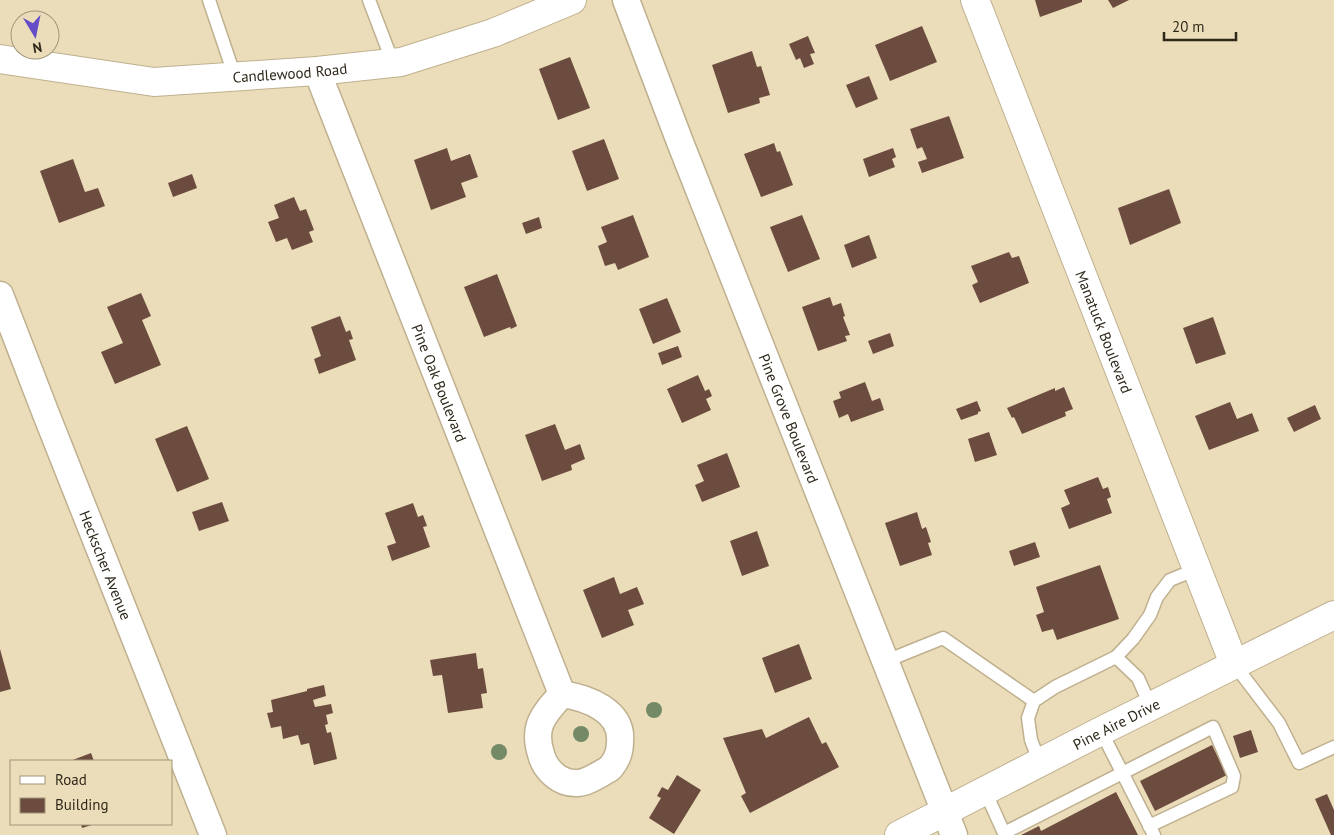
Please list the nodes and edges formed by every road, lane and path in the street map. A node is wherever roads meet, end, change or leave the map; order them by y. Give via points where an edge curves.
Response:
1 (369, 0) edge
2 (572, 0) edge
3 (626, 0) edge
4 (975, 0) edge
5 (213, 1) edge
6 (0, 59) edge
7 (393, 63) junction
8 (317, 71) junction
9 (235, 77) junction
10 (0, 295) edge
11 (1197, 569) junction
12 (1334, 615) edge
13 (1116, 657) junction
14 (886, 661) junction
15 (1234, 664) junction
16 (562, 694) dead end
17 (1034, 701) junction
18 (1152, 706) junction
19 (1101, 731) junction
20 (1334, 747) edge
21 (1040, 763) junction
22 (1123, 774) junction
23 (985, 791) junction
24 (949, 823) edge
25 (1152, 830) edge
26 (1005, 834) edge
27 (214, 835) edge
28 (899, 835) edge

1 - 7 lane
2 - 7 street, Candlewood Road via 492,33
3 - 14 street, Pine Grove Boulevard
4 - 11 street, Manatuck Boulevard
5 - 9 lane
6 - 9 street, Candlewood Road via 154,82
7 - 8 street, Candlewood Road
8 - 9 street, Candlewood Road
8 - 16 street, Pine Oak Boulevard
10 - 27 street, Heckscher Avenue
11 - 13 lane via 1170,580 1157,597 1150,615
11 - 15 street, Manatuck Boulevard
12 - 15 street, Pine Aire Drive
13 - 17 lane
13 - 18 lane via 1138,678
14 - 17 lane via 943,638
14 - 24 street, Pine Grove Boulevard
15 - 18 street, Pine Aire Drive
15 - 20 lane via 1279,723 1299,764
17 - 21 lane via 1028,718 1031,740
18 - 19 street, Pine Aire Drive
19 - 21 street, Pine Aire Drive
19 - 22 lane
21 - 23 street, Pine Aire Drive
22 - 25 lane
22 - 25 lane via 1213,728 1234,776 1232,787
22 - 26 lane
23 - 24 street, Pine Aire Drive
23 - 26 lane
24 - 28 street, Pine Aire Drive

